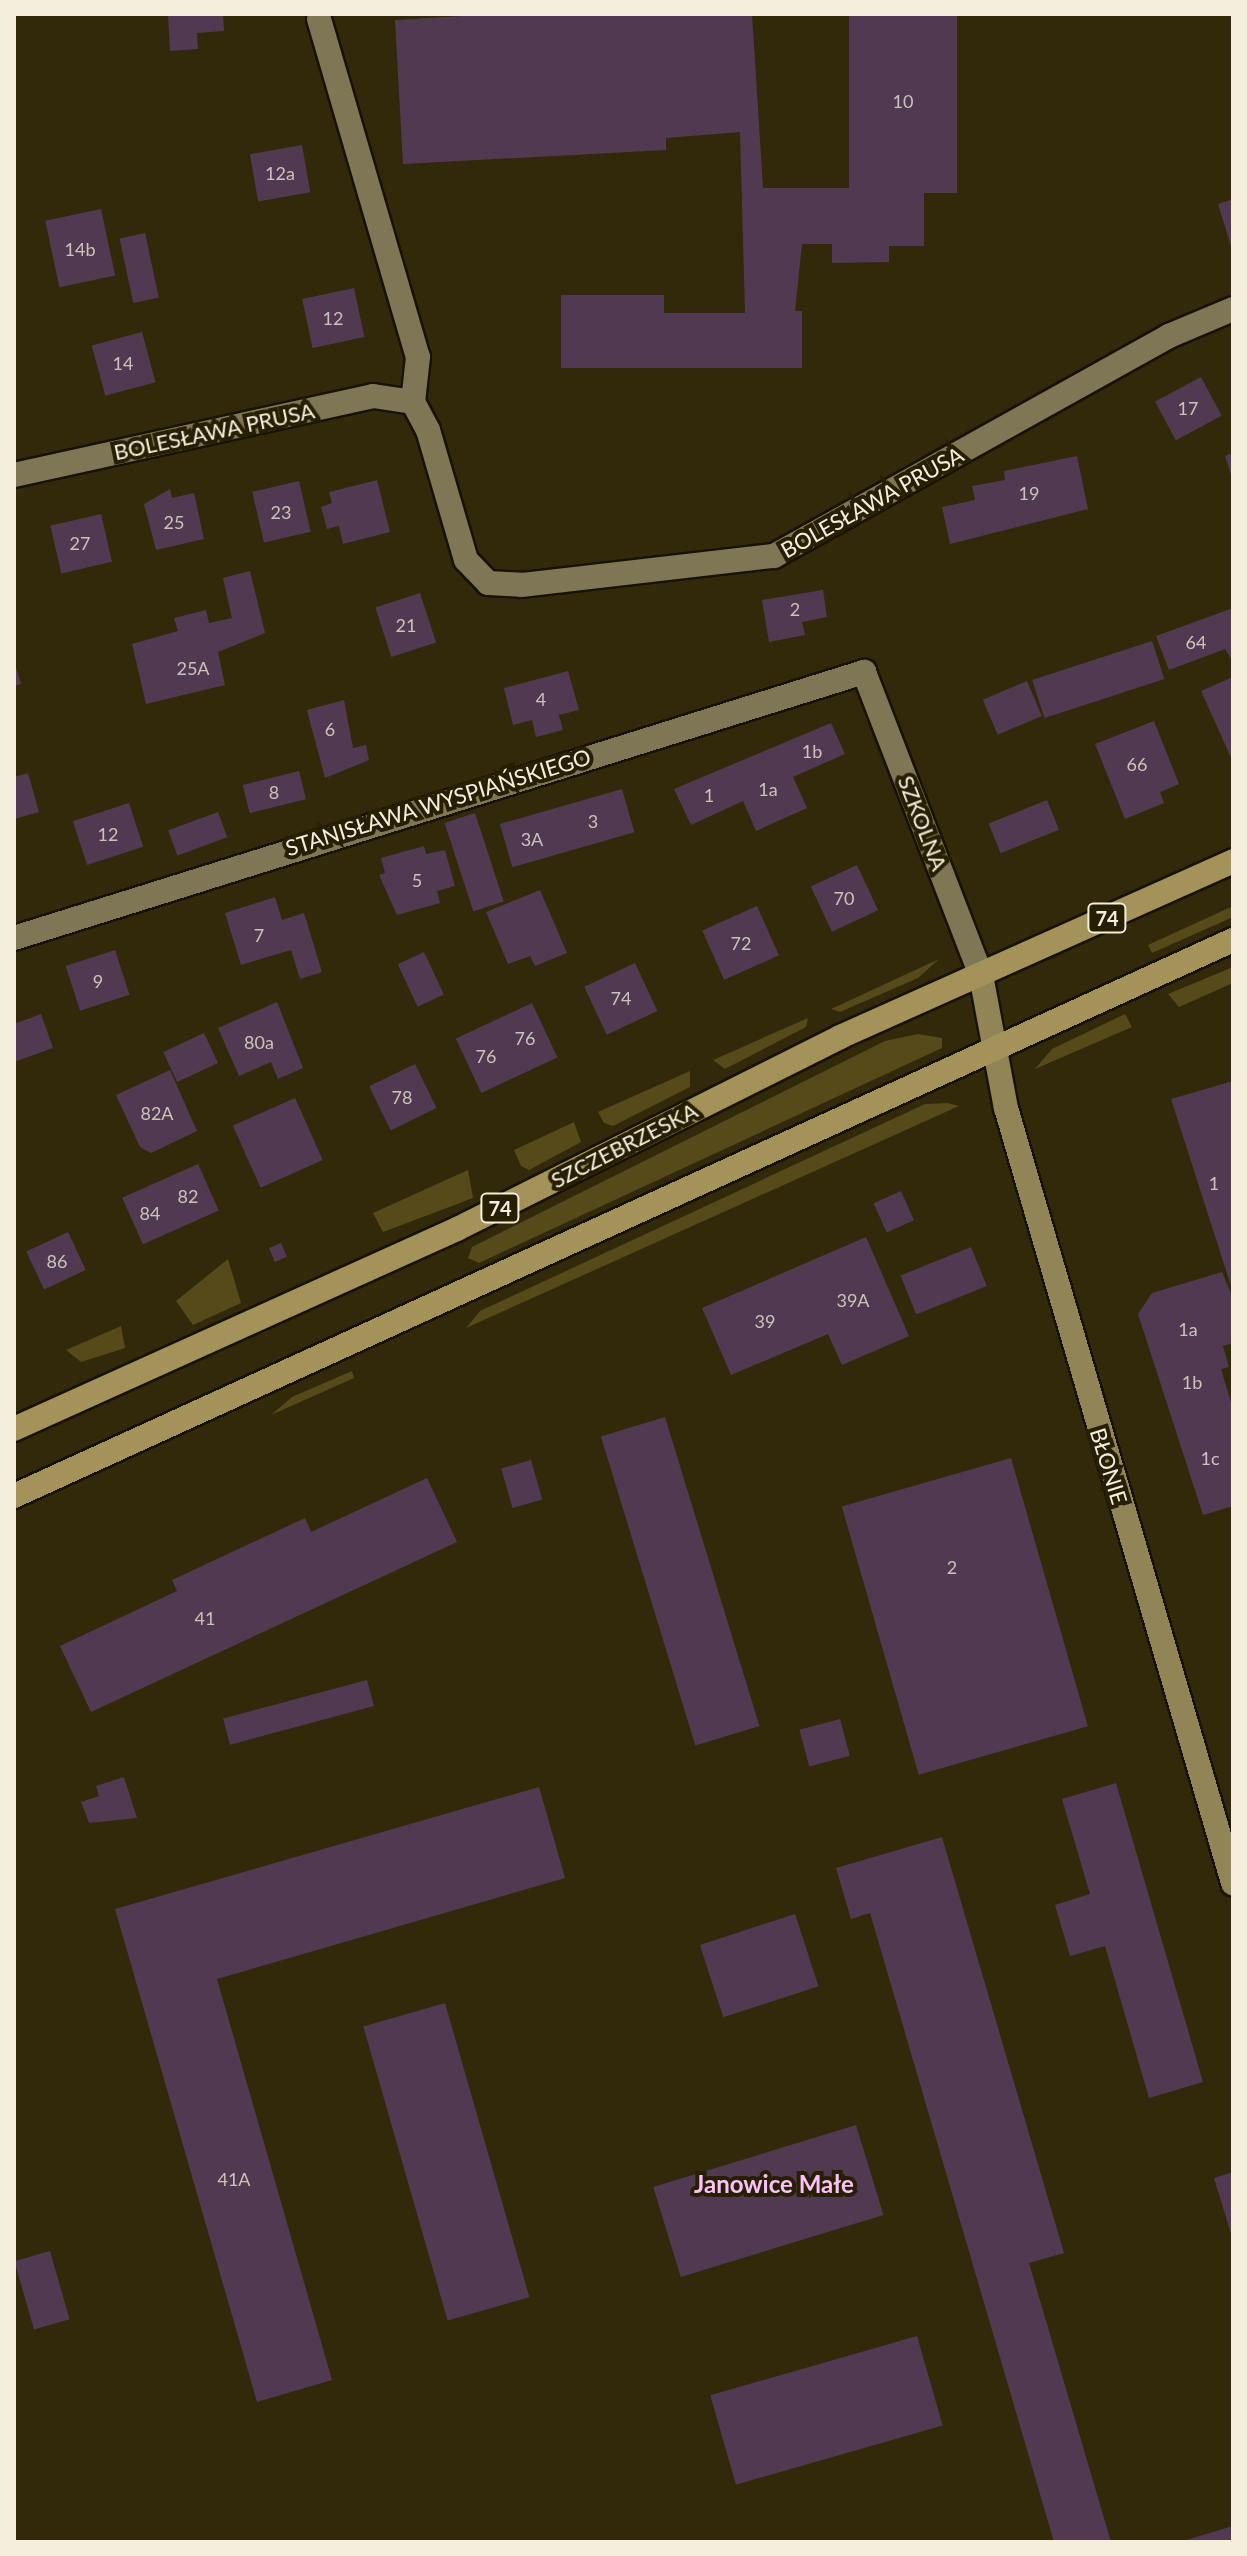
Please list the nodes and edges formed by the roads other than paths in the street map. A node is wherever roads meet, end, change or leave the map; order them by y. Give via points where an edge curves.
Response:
1 (319, 19) dead end
2 (1233, 309) edge
3 (413, 402) junction
4 (14, 475) edge
5 (864, 672) joint
6 (1233, 861) edge
7 (14, 938) edge
8 (1233, 940) edge
9 (981, 975) junction
10 (992, 1048) junction
11 (14, 1429) edge
12 (14, 1496) edge
13 (1233, 1883) edge

1 - 3 street via 418,357
2 - 3 street, BOLESŁAWA PRUSA via 1169,336 755,562 488,583 466,560 428,430
3 - 4 street, BOLESŁAWA PRUSA via 373,396
5 - 7 street, STANISŁAWA WYSPIAŃSKIEGO
5 - 9 street, SZKOLNA
6 - 9 main road, SZCZEBRZESKA / 74
8 - 10 main road
9 - 10 street, BŁONIE
9 - 11 main road, SZCZEBRZESKA / 74 via 778,1067 457,1229
10 - 12 main road
10 - 13 street, BŁONIE

